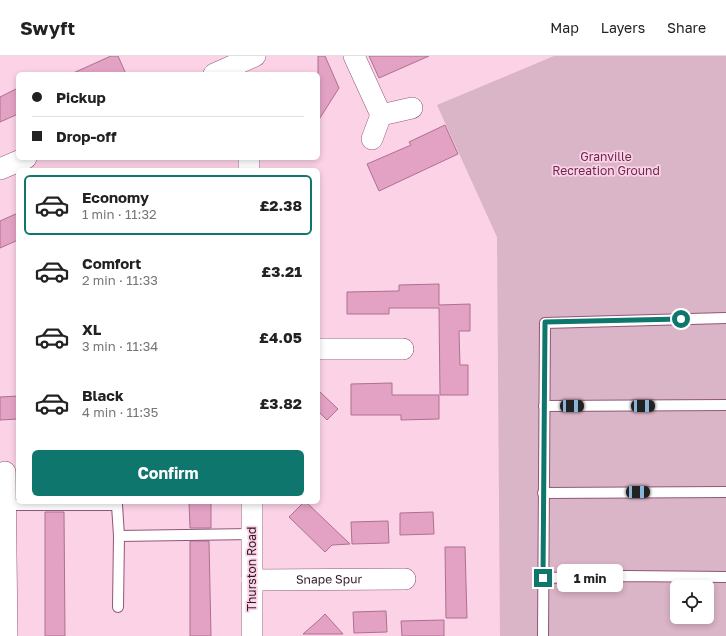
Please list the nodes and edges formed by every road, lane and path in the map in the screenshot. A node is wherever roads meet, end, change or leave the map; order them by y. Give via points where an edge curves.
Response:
1 (255, 56) edge
2 (354, 56) edge
3 (228, 67) edge
4 (412, 108) dead end
5 (381, 115) junction
6 (372, 139) dead end
7 (22, 160) edge
8 (0, 170) edge
9 (726, 318) edge
10 (320, 349) edge
11 (403, 349) dead end
12 (726, 405) edge
13 (544, 406) junction
14 (6, 472) dead end
15 (726, 492) edge
16 (543, 493) junction
17 (117, 504) edge
18 (252, 504) edge
19 (3, 505) edge
20 (252, 534) junction
21 (119, 536) junction
22 (726, 576) edge
23 (543, 578) junction
24 (406, 579) dead end
25 (252, 580) junction
26 (118, 607) dead end
27 (7, 636) edge
28 (252, 636) edge
29 (543, 636) edge

1 - 3 street
2 - 5 street
4 - 5 street
5 - 6 street
7 - 8 street
9 - 13 lane via 545,322
10 - 11 street
12 - 13 lane
13 - 16 lane
14 - 19 street
15 - 16 lane
16 - 23 lane
17 - 19 lane
17 - 21 lane
18 - 20 street, Thurston Road
19 - 27 street
20 - 21 lane
20 - 25 street, Thurston Road
21 - 26 lane
22 - 23 lane
23 - 29 lane
24 - 25 street, Snape Spur
25 - 28 street, Thurston Road

